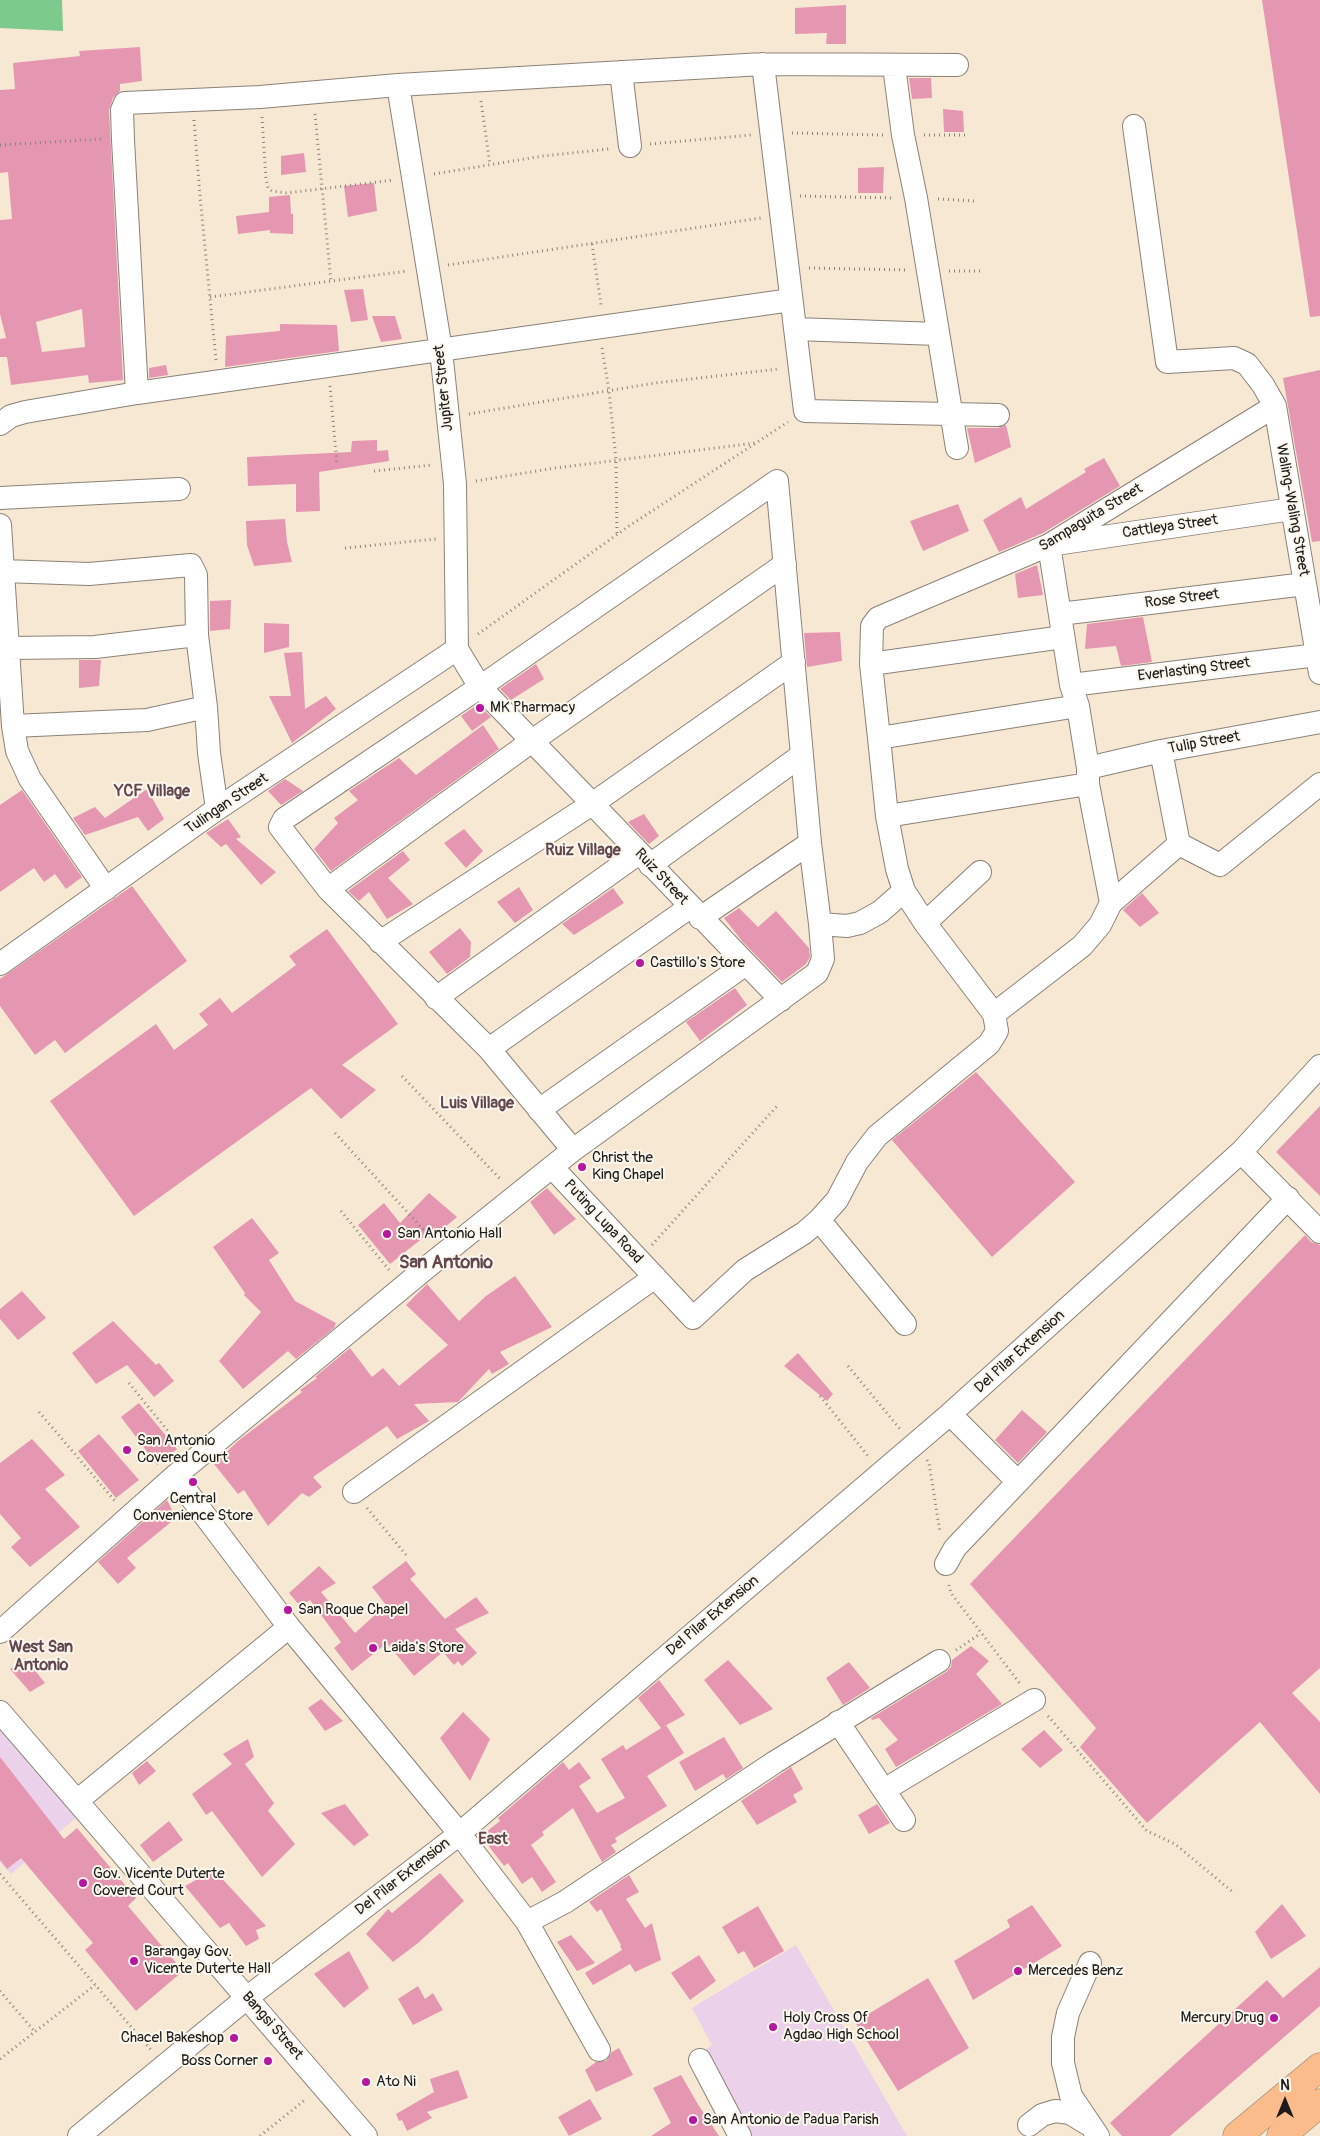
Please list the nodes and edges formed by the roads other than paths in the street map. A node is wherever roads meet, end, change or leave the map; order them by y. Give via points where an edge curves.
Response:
1 (763, 64) junction
2 (957, 65) dead end
3 (894, 66) junction
4 (620, 72) junction
5 (398, 85) junction
6 (1134, 126) dead end
7 (630, 146) road end
8 (791, 300) junction
9 (795, 329) junction
10 (938, 334) junction
11 (441, 350) junction
12 (137, 394) junction
13 (1275, 406) junction
14 (952, 413) junction
15 (998, 415) dead end
16 (0, 424) edge
17 (957, 448) dead end
18 (179, 488) dead end
19 (0, 498) edge
20 (1292, 509) junction
21 (0, 525) edge
22 (1049, 545) junction
23 (785, 564) junction
24 (3, 571) junction
25 (1305, 584) junction
26 (1060, 614) junction
27 (197, 635) junction
28 (1063, 637) junction
29 (8, 648) junction
30 (457, 649) junction
31 (794, 662) junction
32 (871, 664) junction
33 (1318, 664) edge
34 (480, 687) junction
35 (1074, 696) junction
36 (206, 707) junction
37 (1320, 722) edge
38 (13, 726) junction
39 (879, 738) junction
40 (532, 741) junction
41 (1161, 751) junction
42 (802, 755) junction
43 (1088, 776) junction
44 (1320, 784) edge
45 (592, 804) junction
46 (217, 809) junction
47 (887, 816) junction
48 (810, 843) junction
49 (1179, 844) junction
50 (644, 859) junction
51 (980, 872) dead end
52 (106, 889) junction
53 (328, 890) junction
54 (904, 891) junction
55 (1110, 903) junction
56 (695, 912) junction
57 (820, 924) junction
58 (926, 924) junction
59 (380, 942) junction
60 (0, 964) edge
61 (746, 964) junction
62 (436, 998) junction
63 (781, 1000) junction
64 (994, 1014) junction
65 (489, 1049) junction
66 (1320, 1066) edge
67 (540, 1110) junction
68 (573, 1150) junction
69 (1241, 1152) junction
70 (552, 1167) junction
71 (1288, 1198) junction
72 (819, 1220) junction
73 (1320, 1232) edge
74 (654, 1277) junction
75 (905, 1324) dead end
76 (950, 1414) junction
77 (175, 1476) junction
78 (1018, 1482) junction
79 (354, 1492) road end
80 (946, 1564) road end
81 (289, 1627) junction
82 (0, 1632) edge
83 (939, 1661) road end
84 (1034, 1700) dead end
85 (0, 1712) edge
86 (838, 1722) junction
87 (884, 1790) junction
88 (76, 1801) junction
89 (904, 1820) dead end
90 (459, 1833) junction
91 (527, 1922) junction
92 (1090, 1963) dead end
93 (248, 1997) junction
94 (599, 2050) dead end
95 (700, 2060) dead end
96 (1320, 2067) edge
97 (1293, 2089) junction
98 (1315, 2107) edge
99 (1029, 2125) dead end
100 (1094, 2130) edge
101 (79, 2136) edge
102 (366, 2136) edge
103 (740, 2136) edge
104 (1237, 2136) edge
105 (1280, 2136) edge

1 - 3 street
1 - 4 street
1 - 8 street
2 - 3 street
3 - 10 street
4 - 5 street
4 - 7 street
5 - 11 street, Jupiter Street
5 - 12 street via 125,104 122,110 123,140
6 - 13 street via 1167,362 1234,358 1247,364
8 - 9 street
8 - 11 street
9 - 10 street
9 - 14 street via 805,411
10 - 14 street
11 - 12 street
11 - 30 street, Jupiter Street via 454,473
12 - 16 street via 25,412
13 - 20 street, Waling-Waling Street
13 - 22 street, Sampaguita Street
14 - 15 street
14 - 17 street
18 - 19 street
20 - 22 street, Cattleya Street
20 - 25 street, Waling-Waling Street
21 - 24 street
22 - 26 street
22 - 32 street, Sampaguita Street via 878,618 872,626
23 - 31 street
23 - 34 street via 777,480
23 - 40 street
24 - 27 street via 89,574 191,565 196,574
24 - 29 street
25 - 26 street, Rose Street
25 - 33 street, Waling-Waling Street
26 - 28 street
27 - 29 street via 95,647
27 - 36 street
28 - 32 street
28 - 35 street
29 - 38 street
30 - 34 street
30 - 46 street, Tulingan Street
31 - 42 street
31 - 45 street
32 - 39 street
33 - 35 street, Everlasting Street
34 - 40 street, Ruiz Street
34 - 53 street via 284,819 280,827
35 - 39 street, Everlasting Street
35 - 43 street
36 - 38 street via 146,720
36 - 46 street
37 - 41 street, Tulip Street
38 - 52 street via 17,751 30,779
39 - 47 street
40 - 45 street, Ruiz Street
40 - 53 street
41 - 43 street, Tulip Street
41 - 49 street
42 - 48 street
42 - 50 street
43 - 47 street, Tulip Street
43 - 55 street
44 - 49 street via 1220,865
45 - 50 street, Ruiz Street
45 - 59 street
46 - 52 street, Tulingan Street
47 - 54 street
48 - 56 street
48 - 57 street
49 - 55 street
50 - 56 street, Ruiz Street
50 - 62 street
51 - 58 street
52 - 60 street, Tulingan Street
53 - 59 street
54 - 57 street via 880,912 860,923 847,926
54 - 58 street
55 - 64 street via 1100,925 1082,946
56 - 61 street, Ruiz Street
56 - 65 street
57 - 63 street via 823,958 817,973
58 - 64 street
59 - 62 street
61 - 63 street, Ruiz Street
61 - 67 street
62 - 65 street
63 - 68 street
64 - 72 street via 996,1031 989,1044 877,1136 857,1162 837,1200
65 - 67 street
66 - 69 street, Del Pilar Extension
67 - 68 street
68 - 70 street
69 - 71 street
69 - 76 street, Del Pilar Extension
70 - 74 street, Puting Lupa Road
70 - 77 street
71 - 73 street
71 - 78 street
72 - 74 street, Puting Lupa Road via 745,1270 693,1318
72 - 75 street
74 - 79 street
76 - 78 street
76 - 90 street, Del Pilar Extension
77 - 81 street
77 - 82 street
78 - 80 street via 955,1548
81 - 88 street
81 - 90 street
83 - 86 street
84 - 87 street
85 - 88 street, Bangsi Street
86 - 87 street
86 - 91 street via 565,1902
87 - 89 street
88 - 93 street, Bangsi Street
90 - 91 street
90 - 93 street, Del Pilar Extension
91 - 94 street
92 - 100 street via 1068,2013 1063,2037 1063,2063 1071,2096
93 - 101 street, Del Pilar Extension
93 - 102 street, Bangsi Street
95 - 103 street
96 - 97 main road
97 - 98 main road
97 - 104 main road
98 - 105 main road
99 - 100 street via 1042,2115 1055,2111 1070,2112

